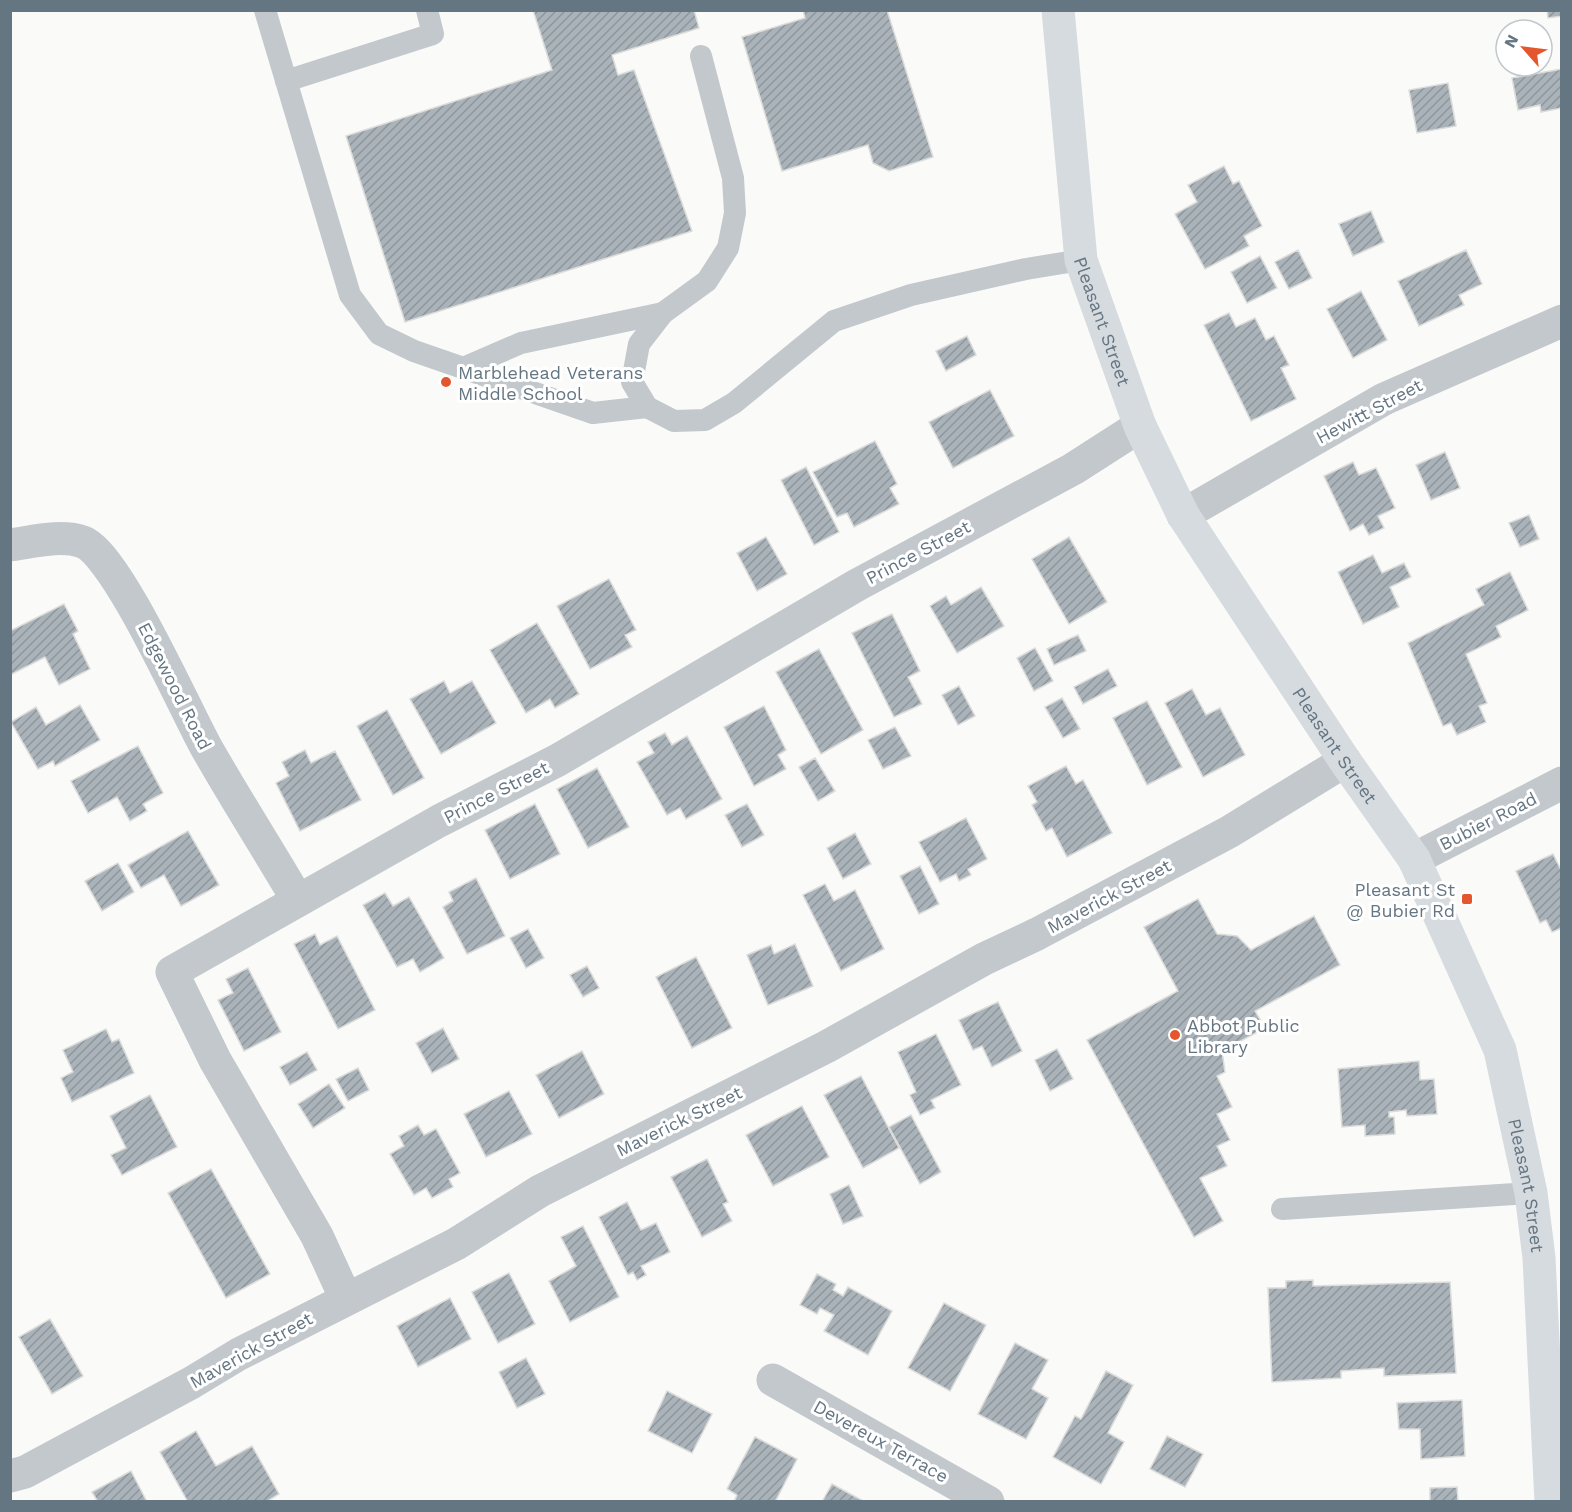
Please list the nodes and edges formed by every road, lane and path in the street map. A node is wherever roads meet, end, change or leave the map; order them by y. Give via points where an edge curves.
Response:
1 (265, 10) edge
2 (427, 10) edge
3 (1058, 10) edge
4 (701, 56) dead end
5 (286, 81) junction
6 (1081, 260) junction
7 (663, 314) junction
8 (1562, 321) edge
9 (463, 368) junction
10 (647, 406) junction
11 (1140, 426) junction
12 (1184, 515) junction
13 (10, 546) edge
14 (1345, 761) junction
15 (1562, 783) edge
16 (1414, 859) junction
17 (297, 899) junction
18 (1531, 1193) junction
19 (1282, 1209) dead end
20 (1550, 1254) edge
21 (346, 1299) junction
22 (773, 1380) dead end
23 (1555, 1465) edge
24 (10, 1476) edge
25 (988, 1502) edge
26 (1551, 1502) edge

1 - 5 lane
2 - 5 lane via 433,34
3 - 6 main road, Pleasant Street
4 - 7 lane via 733,178 735,213 728,248 707,281
5 - 9 lane via 350,295 379,334
6 - 10 lane via 911,295 834,321 734,402 705,420 674,421
6 - 11 main road, Pleasant Street
7 - 9 lane via 521,343
7 - 10 lane via 639,344 632,382
8 - 12 street, Hewitt Street via 1384,399
9 - 10 lane via 593,413
11 - 12 main road, Pleasant Street
11 - 17 street, Prince Street via 1073,469 857,585 558,760
12 - 14 main road, Pleasant Street
13 - 17 street, Edgewood Road via 53,539 83,542 102,559 144,624 206,746
14 - 16 main road, Pleasant Street
14 - 21 street, Maverick Street via 1229,832 984,959 826,1047 540,1191 456,1244
15 - 16 street, Bubier Road
16 - 18 main road, Pleasant Street via 1500,1050
17 - 21 street, Prince Street via 172,972 215,1060 318,1236
18 - 19 lane
18 - 20 main road, Pleasant Street
20 - 23 main road, Pleasant Street
21 - 24 street, Maverick Street via 25,1472
22 - 25 street, Devereux Terrace
23 - 26 main road, Pleasant Street

